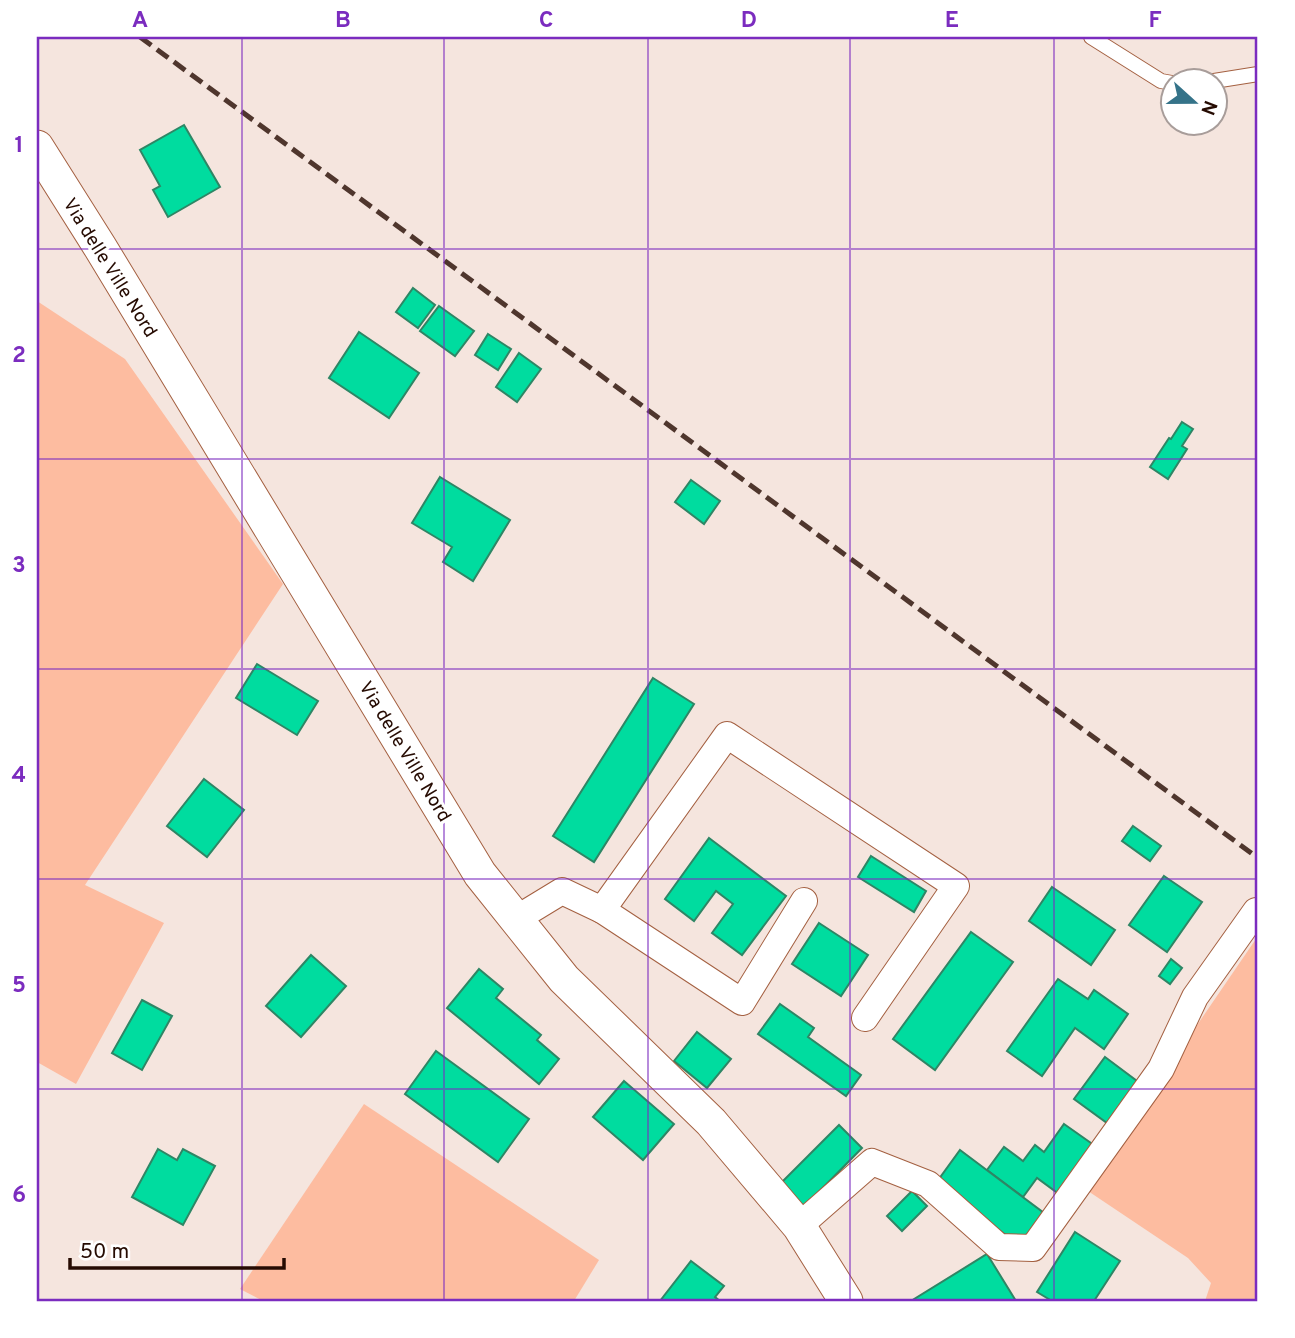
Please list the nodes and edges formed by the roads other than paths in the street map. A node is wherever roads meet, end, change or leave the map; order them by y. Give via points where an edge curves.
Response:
1 (1091, 37) edge
2 (1258, 74) edge
3 (1158, 79) edge
4 (1228, 79) edge
5 (37, 147) edge
6 (804, 901) dead end
7 (603, 910) junction
8 (1256, 911) dead end
9 (516, 919) junction
10 (865, 1018) dead end
11 (799, 1226) junction
12 (846, 1301) edge

1 - 3 lane
2 - 4 lane
5 - 9 street, Via delle Ville Nord via 480,874
6 - 7 street via 742,1002
7 - 9 street via 562,891
7 - 10 street via 727,735 956,886
8 - 11 street via 1195,997 1161,1069 1033,1248 999,1247 928,1184 872,1162
9 - 11 street, Via delle Ville Nord via 564,979 711,1122
11 - 12 street, Via delle Ville Nord

